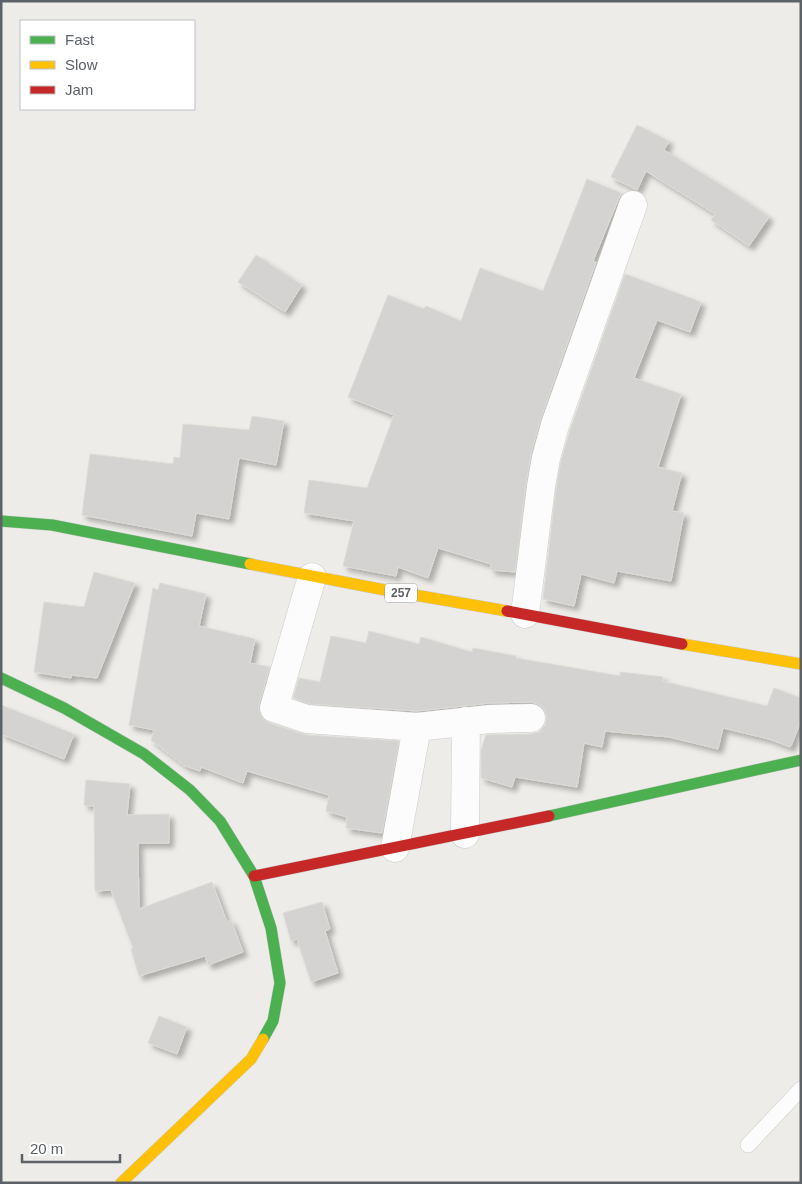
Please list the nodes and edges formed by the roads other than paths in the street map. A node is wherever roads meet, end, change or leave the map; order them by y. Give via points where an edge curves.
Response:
1 (633, 205) dead end
2 (1, 521) edge
3 (312, 577) junction
4 (525, 614) junction
5 (801, 664) edge
6 (1, 678) edge
7 (531, 718) dead end
8 (466, 722) junction
9 (417, 727) junction
10 (801, 760) edge
11 (465, 834) junction
12 (395, 848) junction
13 (254, 876) junction
14 (801, 1089) edge
15 (748, 1146) dead end
16 (121, 1183) edge

1 - 4 street via 546,458
2 - 3 street, 257 via 52,526
3 - 4 street, 257
3 - 9 street via 274,708 307,719
4 - 5 street, 257
6 - 13 street via 64,708 144,754 190,790 220,821
7 - 8 street
8 - 9 street
8 - 11 street
9 - 12 street
10 - 11 street
11 - 12 street
12 - 13 street
13 - 16 street via 271,928 280,983 273,1021 251,1059
14 - 15 lane

